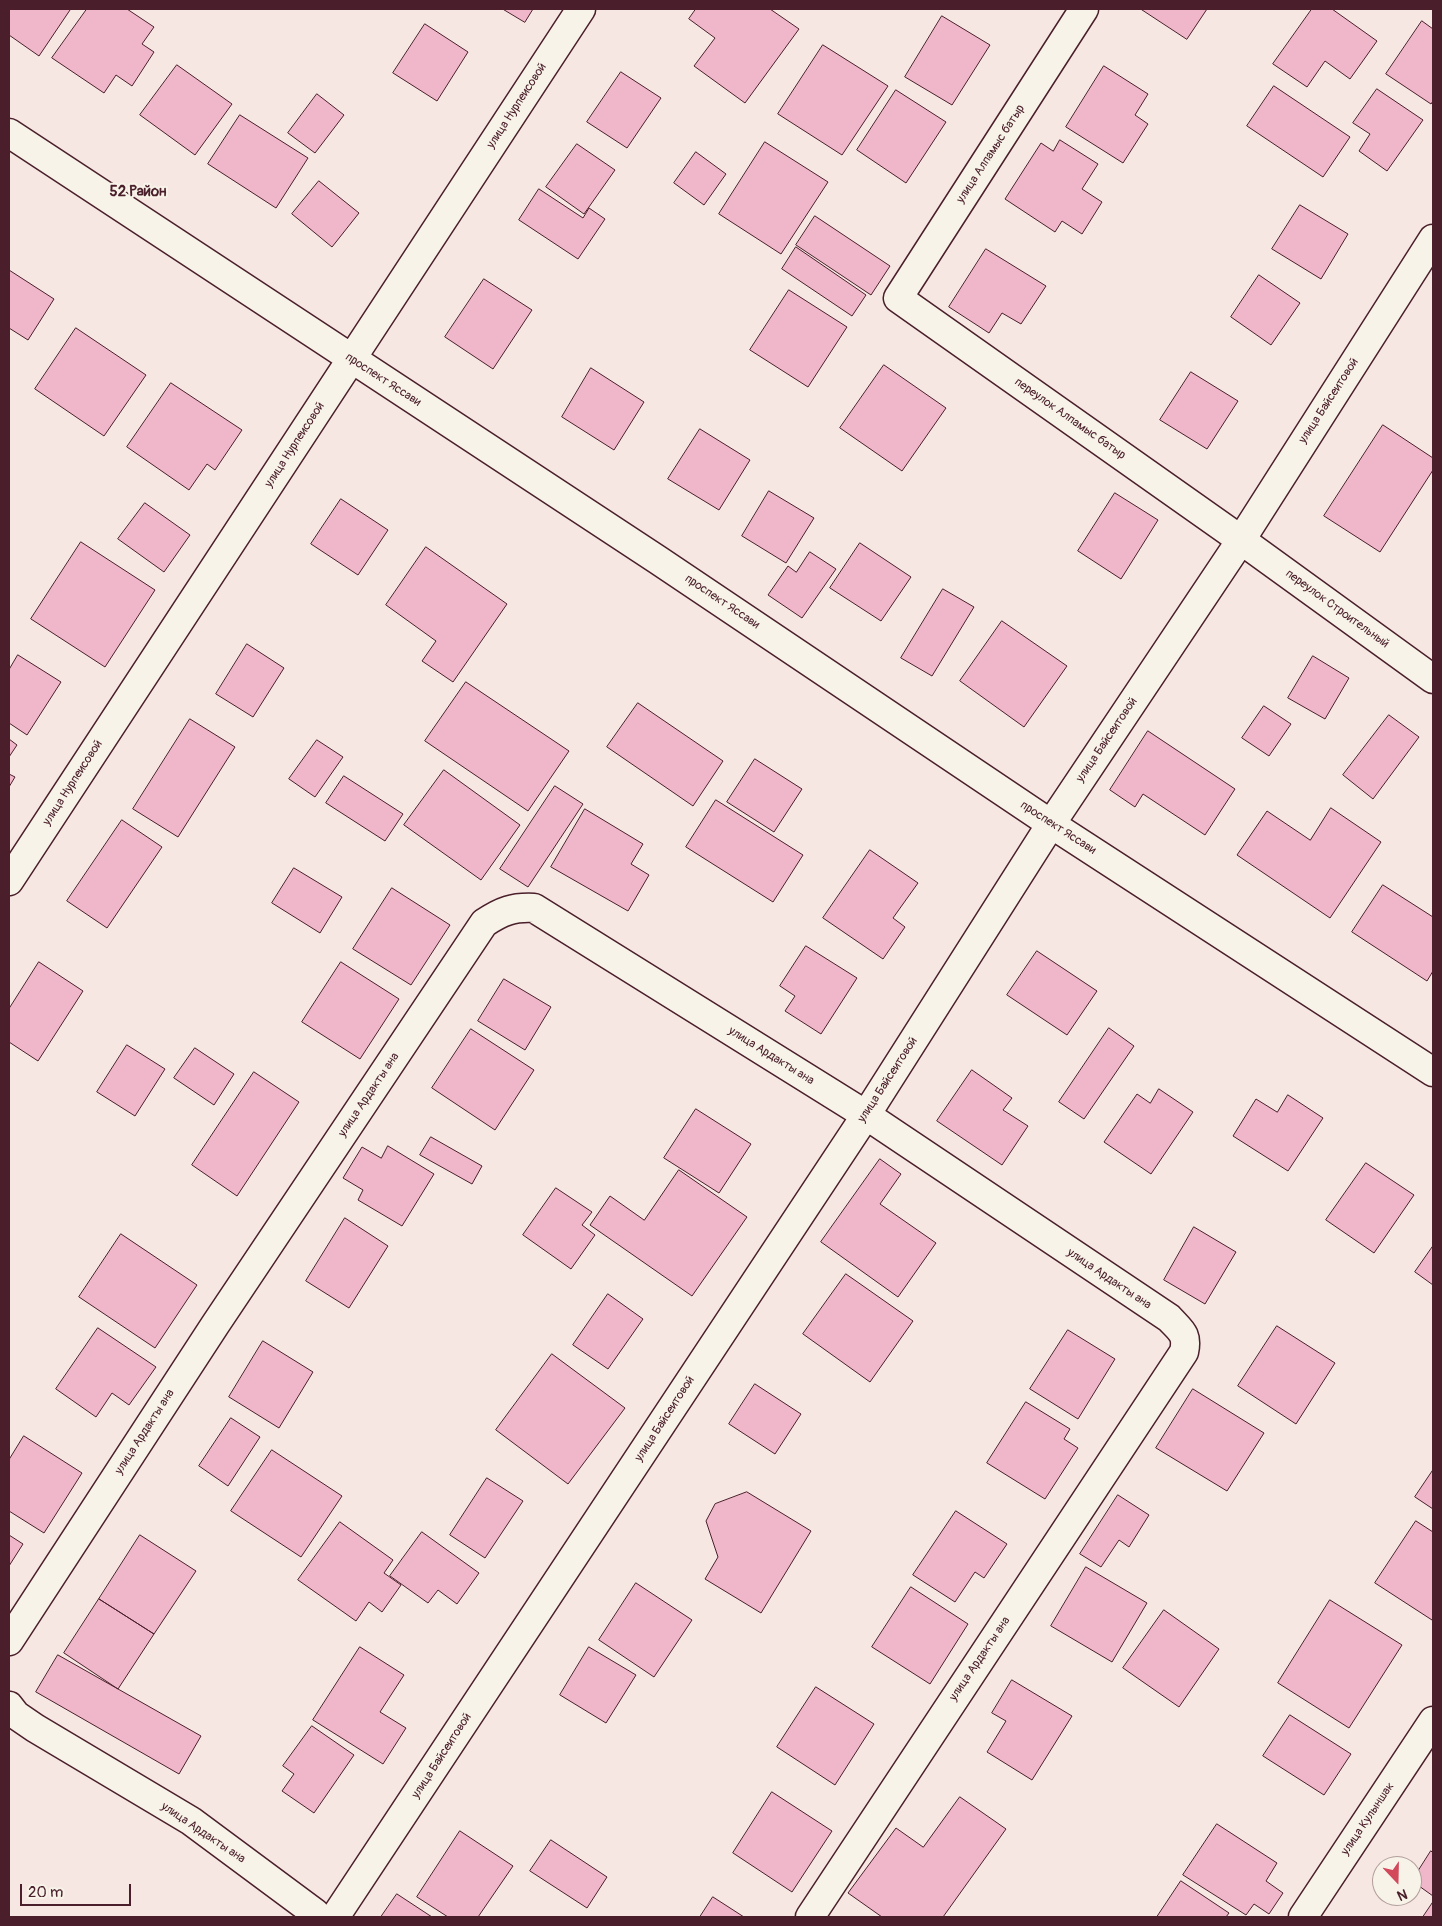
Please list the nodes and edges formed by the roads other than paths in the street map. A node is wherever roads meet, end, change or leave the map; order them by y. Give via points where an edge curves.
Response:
1 (581, 9) edge
2 (1084, 9) edge
3 (9, 133) edge
4 (1433, 239) edge
5 (898, 298) joint
6 (352, 360) junction
7 (1241, 540) junction
8 (1433, 679) edge
9 (1051, 824) junction
10 (9, 881) edge
11 (1433, 1072) edge
12 (866, 1115) junction
13 (9, 1641) edge
14 (9, 1706) edge
15 (1433, 1721) edge
16 (318, 1917) edge
17 (335, 1917) edge
18 (810, 1917) edge
19 (1303, 1917) edge

1 - 6 street, улица Нурпеисовой
2 - 5 street, улица Алпамыс батыр
3 - 6 street, проспект Яссави
4 - 7 street, улица Байсеитовой
5 - 7 street, переулок Алпамыс батыр
6 - 9 street, проспект Яссави via 658,560
6 - 10 street, улица Нурпеисовой
7 - 8 street, переулок Строительный
7 - 9 street, улица Байсеитовой
9 - 11 street, проспект Яссави
9 - 12 street, улица Байсеитовой
12 - 13 street, улица Ардакты ана via 549,916 534,908 500,912 484,923
12 - 17 street, улица Байсеитовой
12 - 18 street, улица Ардакты ана via 1168,1318 1184,1333 1186,1342 1184,1352
14 - 16 street, улица Ардакты ана via 35,1728 191,1821
15 - 19 street, улица Кулыншак

